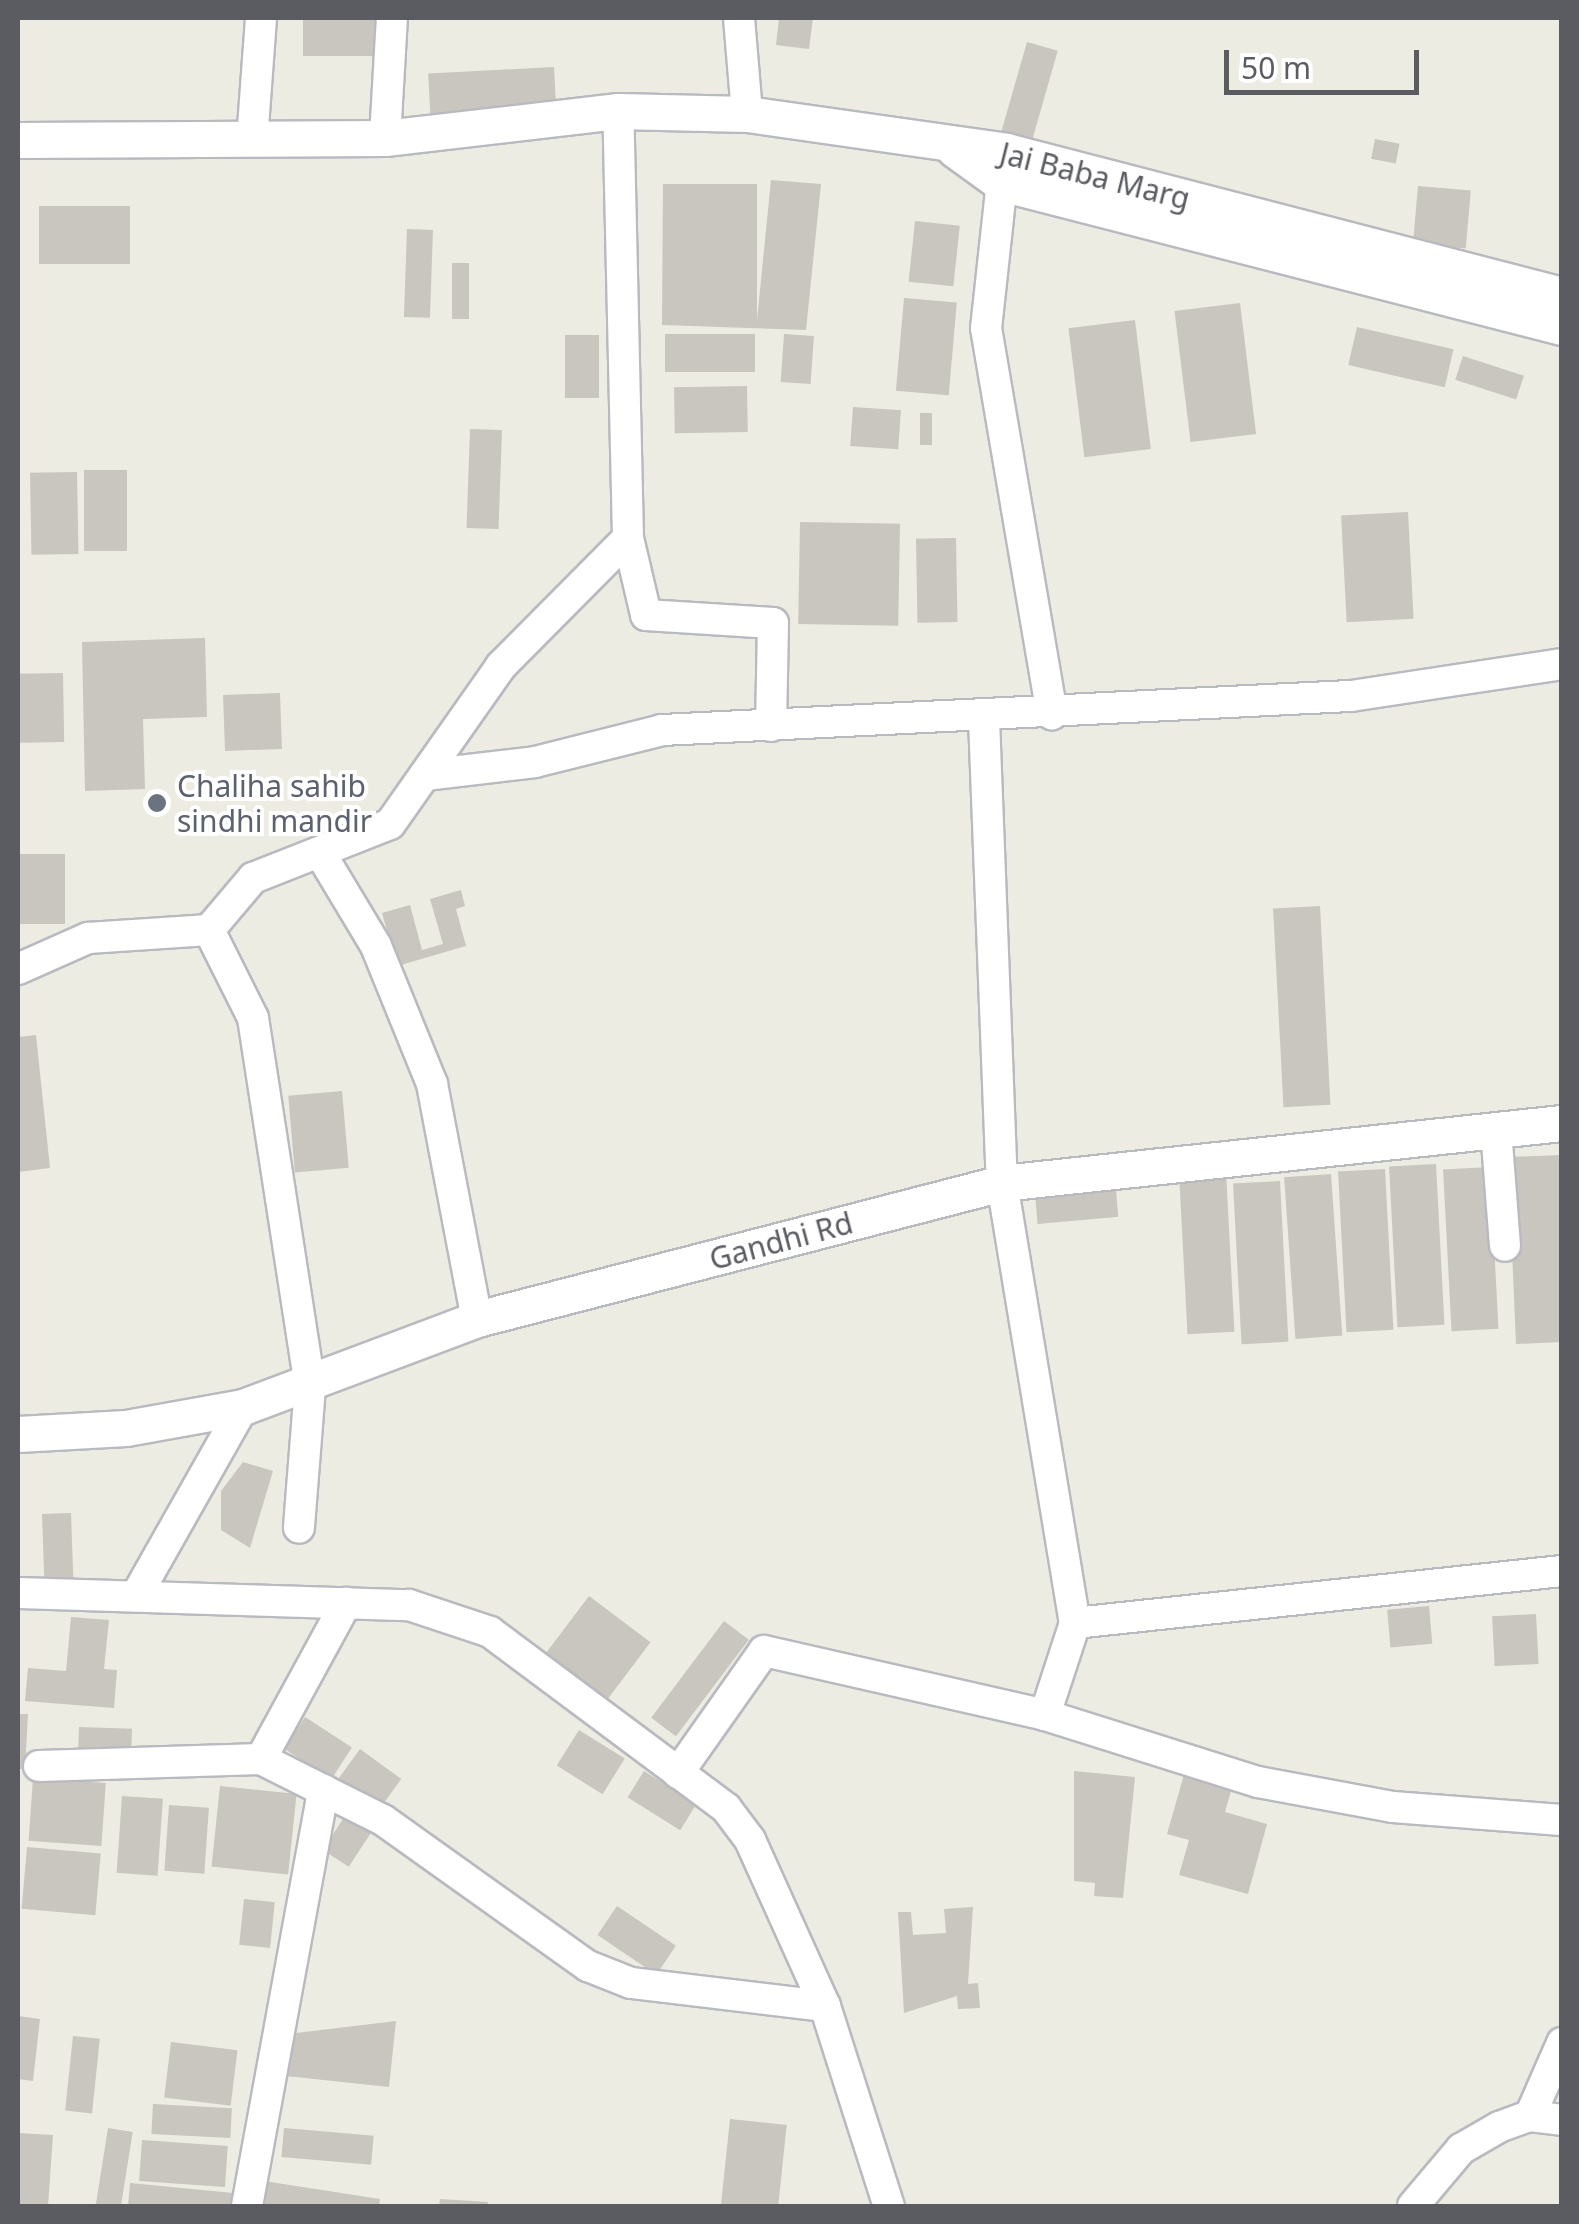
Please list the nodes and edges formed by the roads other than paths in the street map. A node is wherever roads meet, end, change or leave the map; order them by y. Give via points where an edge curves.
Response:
1 (261, 18) edge
2 (392, 18) edge
3 (739, 18) edge
4 (618, 111) junction
5 (748, 114) junction
6 (385, 138) junction
7 (18, 140) edge
8 (252, 141) junction
9 (1003, 167) junction
10 (1147, 203) junction
11 (1562, 295) edge
12 (1562, 327) edge
13 (628, 538) junction
14 (1562, 664) edge
15 (1052, 714) junction
16 (984, 719) junction
17 (771, 726) junction
18 (425, 775) junction
19 (322, 856) junction
20 (210, 930) junction
21 (18, 968) edge
22 (1562, 1123) edge
23 (1496, 1129) junction
24 (1002, 1183) junction
25 (1504, 1246) dead end
26 (476, 1320) junction
27 (310, 1387) junction
28 (243, 1407) junction
29 (18, 1434) edge
30 (299, 1528) dead end
31 (1562, 1571) edge
32 (18, 1593) edge
33 (136, 1596) junction
34 (346, 1604) junction
35 (1075, 1622) junction
36 (1045, 1715) junction
37 (261, 1760) junction
38 (39, 1766) dead end
39 (678, 1773) junction
40 (323, 1790) junction
41 (1562, 1820) edge
42 (825, 2006) junction
43 (1562, 2043) edge
44 (1530, 2116) junction
45 (1562, 2120) edge
46 (247, 2206) edge
47 (889, 2206) edge
48 (1413, 2206) edge

1 - 8 street
2 - 6 street
3 - 5 street
4 - 5 street, Jai Baba Marg
4 - 6 street, Jai Baba Marg
4 - 13 street
5 - 9 street, Jai Baba Marg via 954,149
6 - 8 street, Jai Baba Marg
7 - 8 street, Jai Baba Marg
9 - 10 street, Jai Baba Marg
9 - 15 street via 986,328
10 - 11 street, Jai Baba Marg
10 - 12 street, Jai Baba Marg
13 - 17 street via 646,616 774,623
13 - 18 street via 502,666
14 - 15 street via 1351,696
15 - 16 street
16 - 17 street
16 - 24 street
17 - 18 street via 662,730 535,762
18 - 19 street via 390,824
19 - 20 street via 253,878
19 - 26 street via 376,946 432,1084
20 - 21 street via 88,938
20 - 27 street via 253,1018
22 - 23 street, Gandhi Rd
23 - 24 street, Gandhi Rd
23 - 25 street
24 - 26 street, Gandhi Rd
24 - 35 street
26 - 27 street, Gandhi Rd
27 - 28 street, Gandhi Rd
27 - 30 street
28 - 29 street, Gandhi Rd via 126,1428
28 - 33 street
31 - 35 street
32 - 33 street
33 - 34 street
34 - 37 street
34 - 39 street via 409,1605 490,1632
35 - 36 street
36 - 39 street via 764,1651
36 - 41 street via 1258,1782 1393,1807
37 - 38 street
37 - 40 street
39 - 42 street via 750,1840
40 - 42 street via 384,1820 588,1966 630,1983
40 - 46 street
42 - 47 street
43 - 44 street
44 - 45 street
44 - 48 street via 1461,2150

